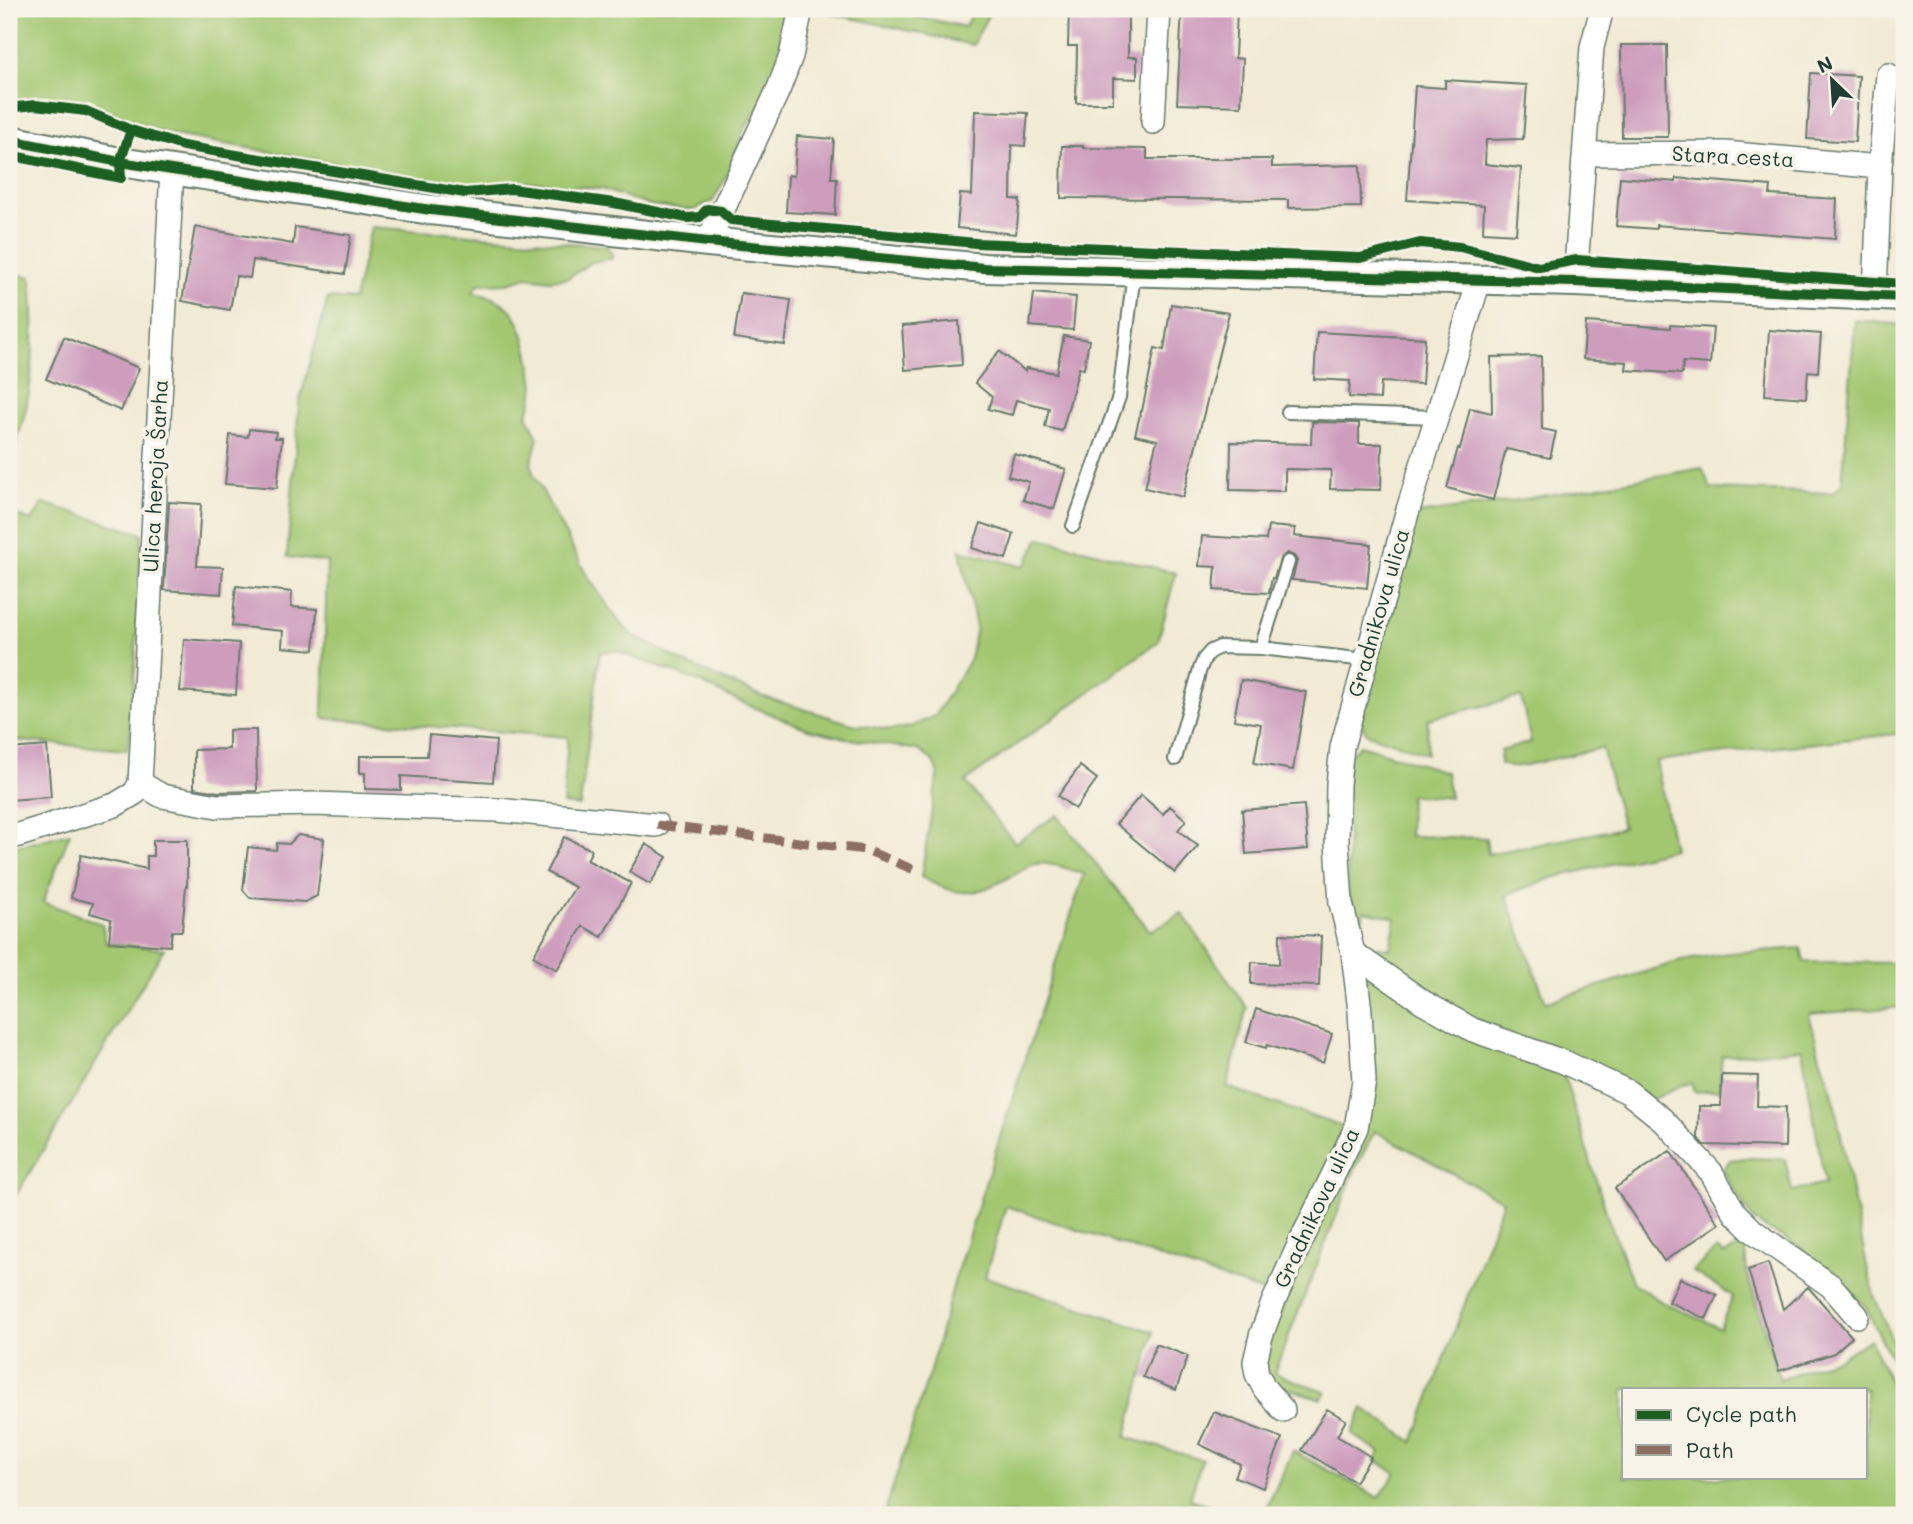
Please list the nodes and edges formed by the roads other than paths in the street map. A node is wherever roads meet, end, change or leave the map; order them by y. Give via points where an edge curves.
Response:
1 (801, 9) edge
2 (1159, 9) edge
3 (1602, 9) edge
4 (1888, 75) dead end
5 (1153, 122) dead end
6 (9, 140) edge
7 (1585, 153) junction
8 (1880, 167) junction
9 (172, 170) junction
10 (708, 242) junction
11 (1134, 272) junction
12 (1479, 281) junction
13 (1576, 282) junction
14 (1875, 294) junction
15 (1904, 297) edge
16 (1288, 411) dead end
17 (1437, 417) junction
18 (1073, 526) dead end
19 (1288, 562) dead end
20 (1261, 649) junction
21 (1366, 660) junction
22 (1175, 758) dead end
23 (140, 783) junction
24 (657, 825) dead end
25 (9, 838) edge
26 (1353, 953) junction
27 (1857, 1316) dead end
28 (1283, 1410) dead end

1 - 10 street via 779,88
2 - 5 street
3 - 7 street via 1592,47
4 - 8 street
6 - 9 street
7 - 8 street, Stara cesta via 1725,153
7 - 13 street
8 - 14 street
9 - 10 street via 431,210
9 - 23 street, Ulica heroja Šarha
10 - 11 street via 984,268
11 - 12 street
11 - 18 lane via 1118,397
12 - 13 street
12 - 17 street, Gradnikova ulica
13 - 14 street
14 - 15 street
16 - 17 lane
17 - 21 street, Gradnikova ulica
19 - 20 lane
20 - 21 lane
20 - 22 lane via 1220,647 1204,659
21 - 26 street, Gradnikova ulica via 1342,747 1338,784 1341,903
23 - 24 street via 162,796 217,806 498,810
23 - 25 street via 135,793 115,805
26 - 27 street via 1472,1030 1564,1062 1628,1092 1663,1120 1712,1172 1735,1213 1753,1231 1831,1286
26 - 28 street, Gradnikova ulica via 1364,1081 1356,1129 1273,1303 1255,1362 1265,1389

